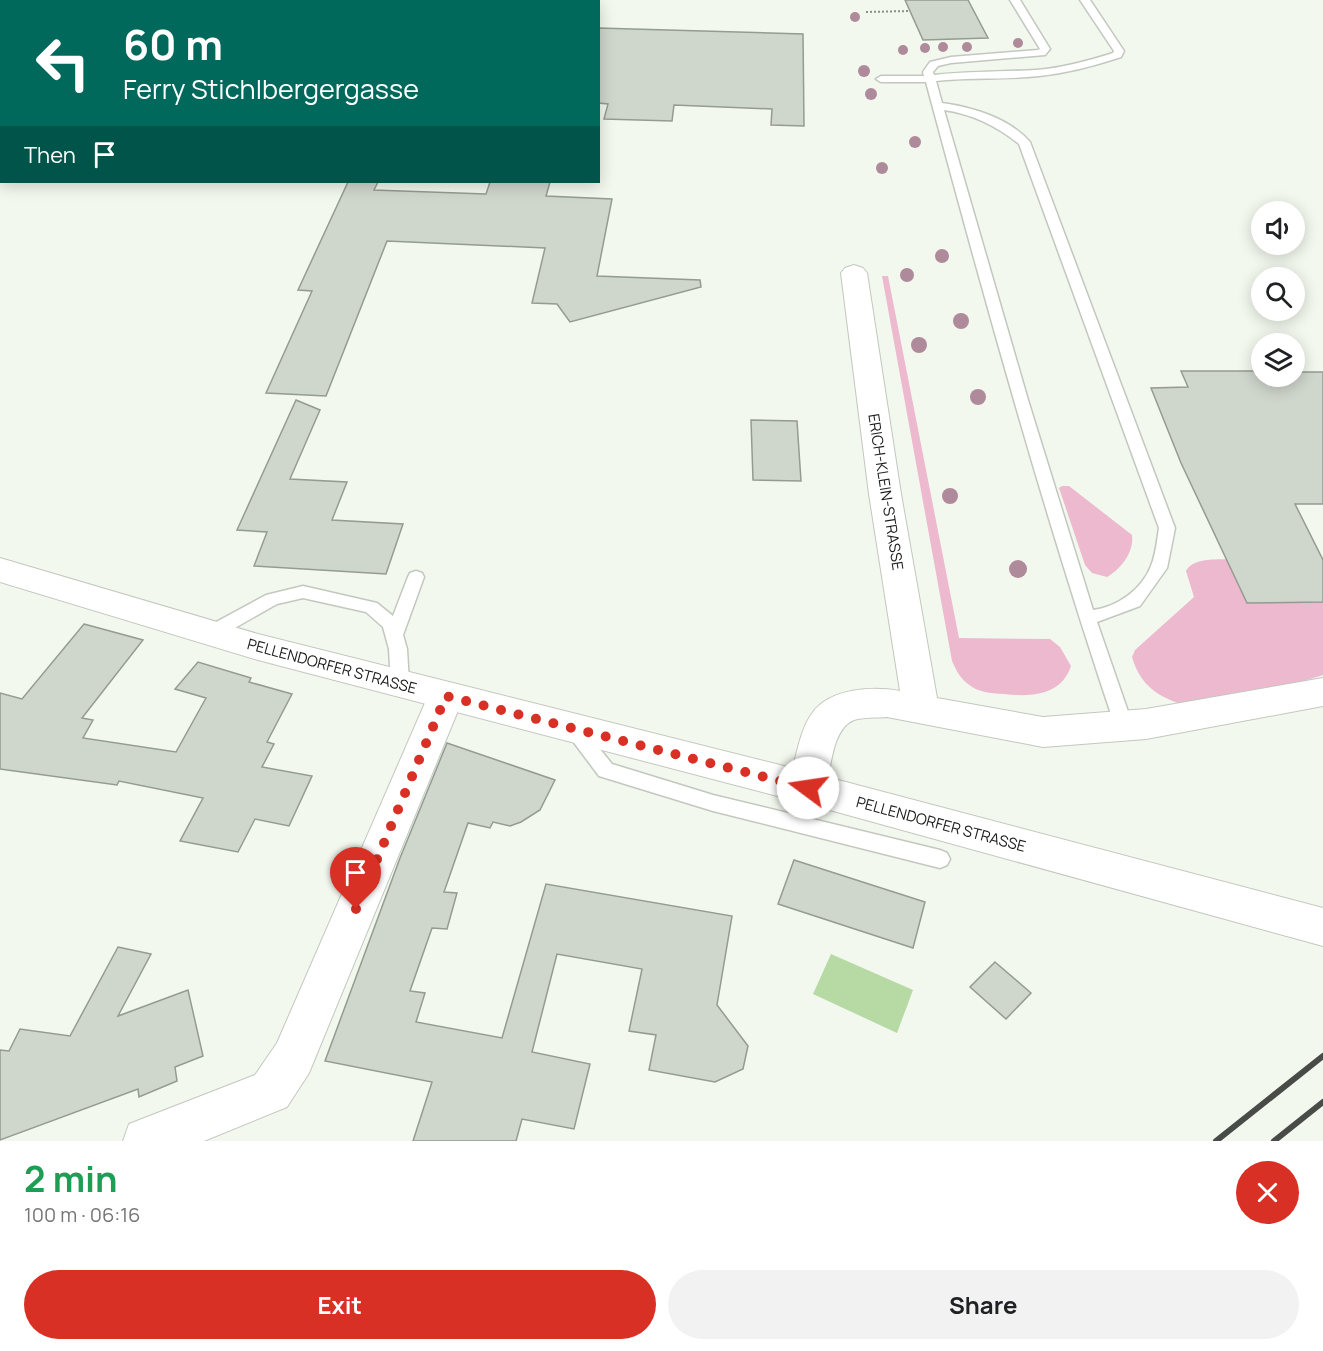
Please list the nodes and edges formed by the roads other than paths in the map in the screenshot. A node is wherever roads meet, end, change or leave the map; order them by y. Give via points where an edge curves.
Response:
1 (1015, 0) edge
2 (1085, 0) edge
3 (881, 79) dead end
4 (930, 79) junction
5 (937, 106) junction
6 (854, 273) dead end
7 (1, 569) edge
8 (416, 577) dead end
9 (1086, 617) junction
10 (211, 633) junction
11 (394, 636) junction
12 (399, 684) junction
13 (1323, 692) edge
14 (446, 696) junction
15 (921, 710) junction
16 (1124, 726) junction
17 (571, 728) junction
18 (808, 788) junction
19 (940, 859) dead end
20 (1323, 927) edge
21 (146, 1141) edge

1 - 4 lane via 1045,49 1041,53 951,60 934,64 928,72
2 - 4 lane via 1119,51 1117,55 1087,65 1038,73
3 - 4 lane
4 - 5 lane
5 - 9 lane via 996,320
5 - 9 lane via 970,112 1011,130 1024,142 1167,528 1159,568 1134,602 1103,615
6 - 15 street, ERICH-KLEIN-STRASSE via 859,378 876,494
7 - 10 street, PELLENDORFER STRASSE
8 - 11 lane
9 - 16 lane
10 - 11 lane via 272,599 303,592 371,607 391,624
10 - 12 street, PELLENDORFER STRASSE
11 - 12 lane
12 - 14 street, PELLENDORFER STRASSE
13 - 16 street
14 - 17 street, PELLENDORFER STRASSE
14 - 21 street via 293,1058 271,1091
15 - 16 street via 1043,732
15 - 18 street via 865,703 847,706 831,716 822,727
17 - 18 street, PELLENDORFER STRASSE
17 - 19 lane via 606,770 713,803
18 - 20 street, PELLENDORFER STRASSE

